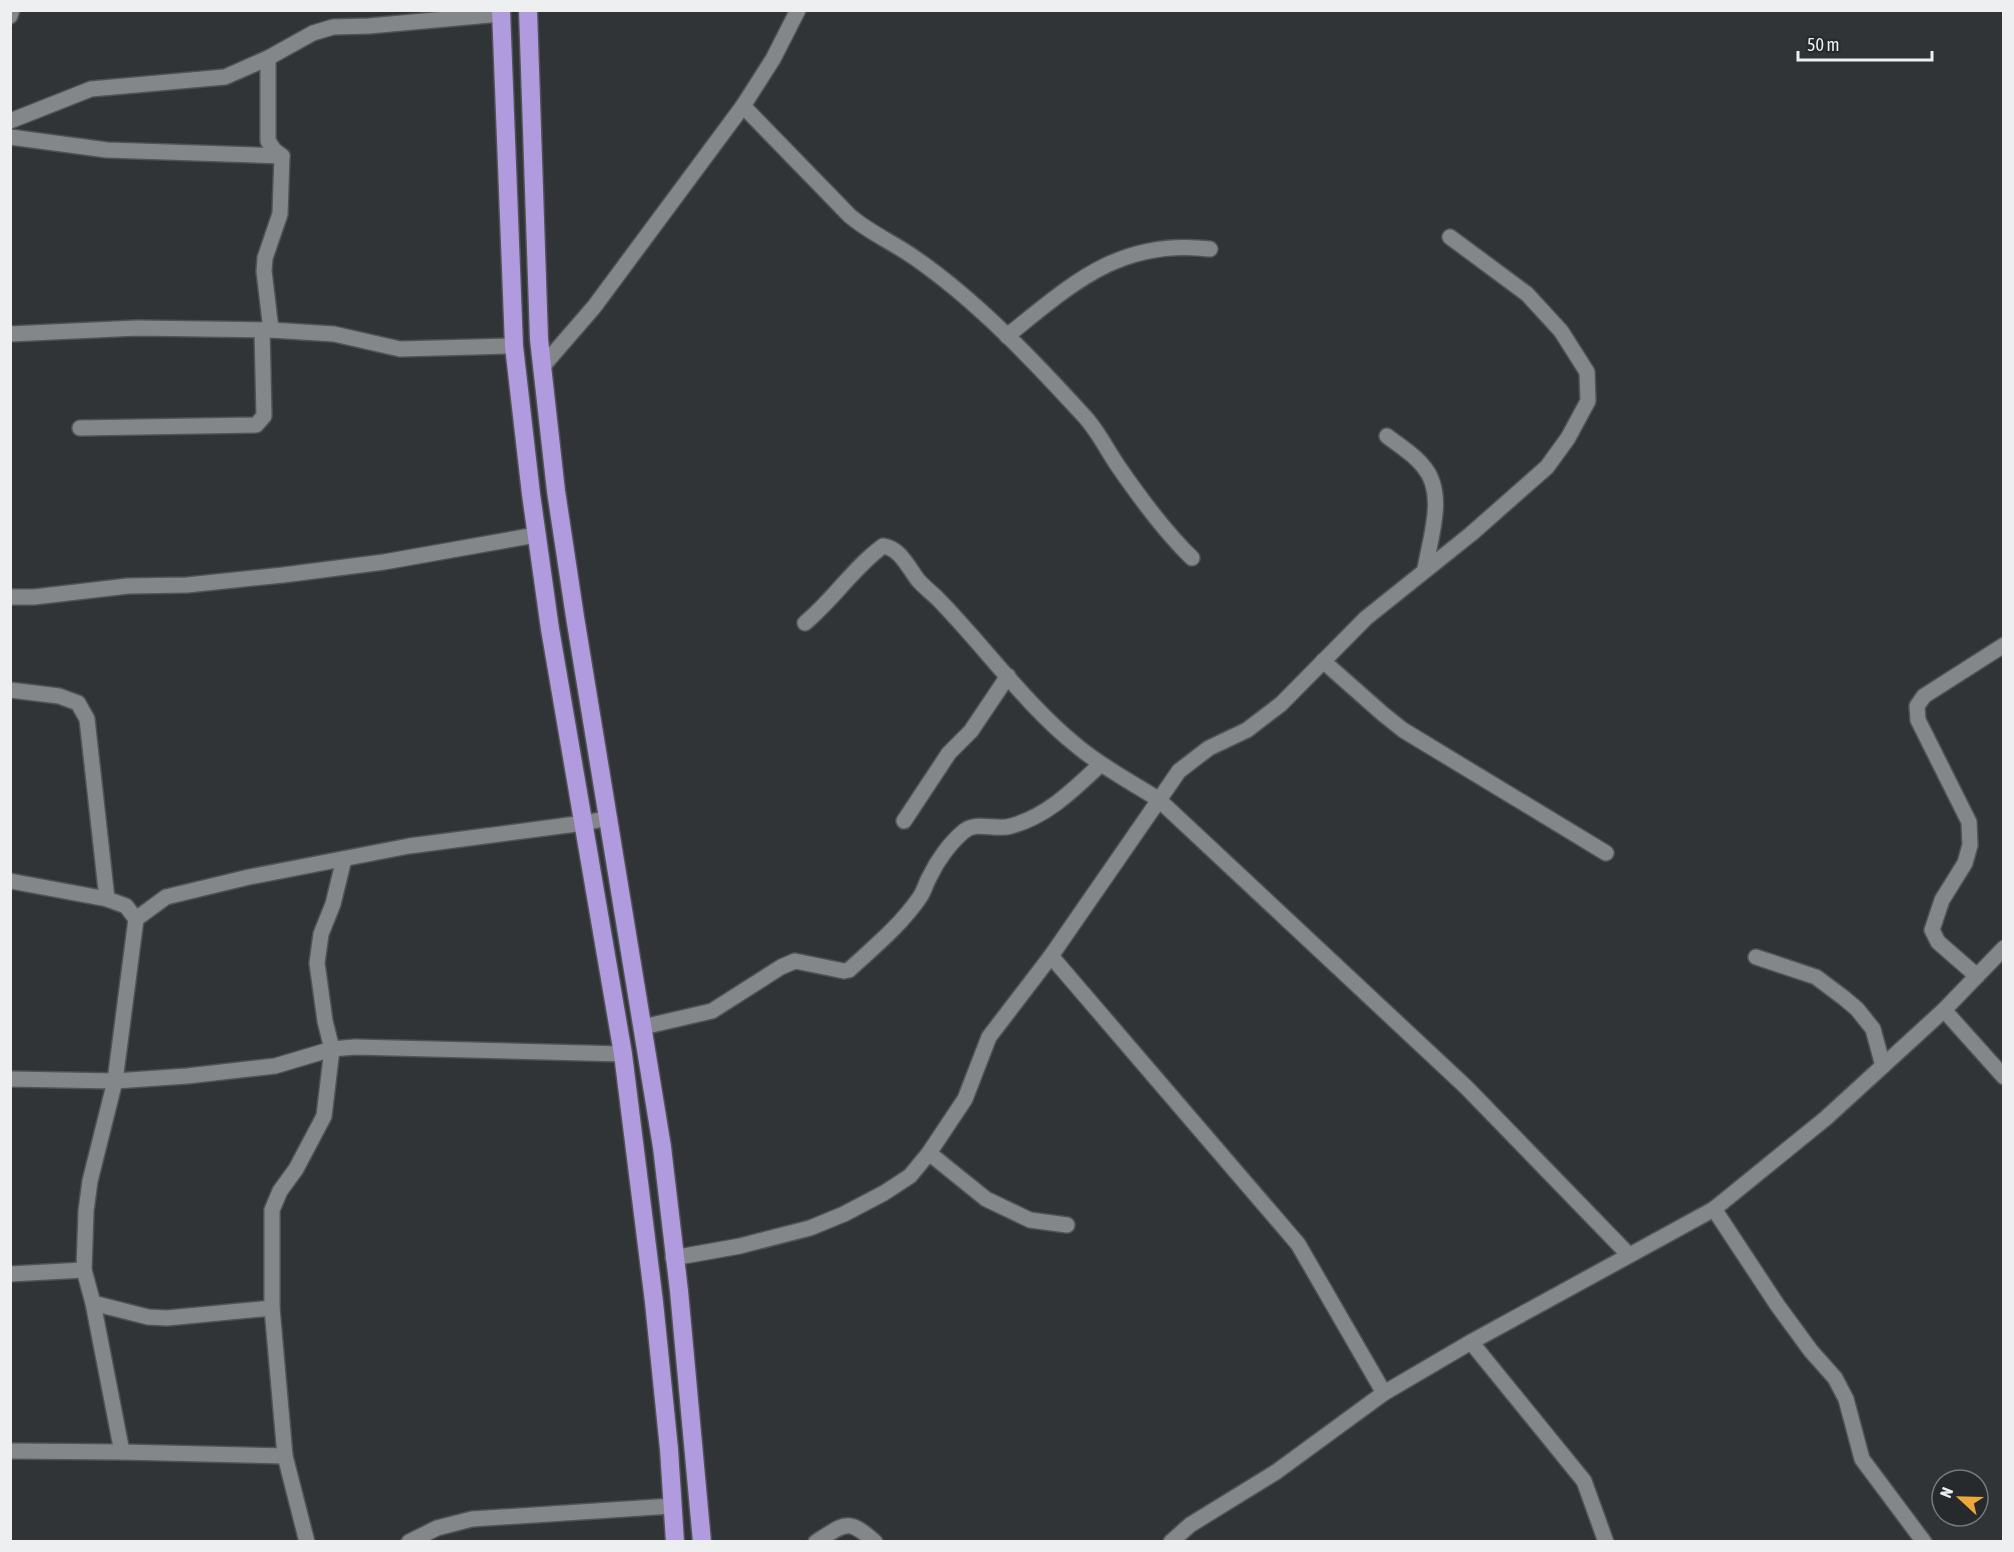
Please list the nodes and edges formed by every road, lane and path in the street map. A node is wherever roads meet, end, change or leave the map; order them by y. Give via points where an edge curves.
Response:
1 (12, 10) edge
2 (528, 10) edge
3 (798, 10) edge
4 (501, 12) edge
5 (10, 16) edge
6 (268, 58) junction
7 (743, 106) junction
8 (10, 121) edge
9 (10, 137) edge
10 (282, 156) junction
11 (1450, 237) dead end
12 (1210, 249) dead end
13 (266, 330) junction
14 (10, 334) edge
15 (1007, 336) junction
16 (514, 346) junction
17 (542, 368) junction
18 (80, 428) dead end
19 (1387, 436) dead end
20 (536, 535) junction
21 (1192, 558) dead end
22 (1425, 569) junction
23 (10, 597) edge
24 (805, 623) dead end
25 (2004, 645) edge
26 (1323, 661) junction
27 (1008, 676) junction
28 (10, 690) edge
29 (1101, 764) junction
30 (1158, 799) junction
31 (609, 818) junction
32 (904, 821) dead end
33 (584, 823) junction
34 (1606, 854) dead end
35 (344, 858) junction
36 (10, 881) edge
37 (107, 899) junction
38 (136, 919) junction
39 (2004, 948) edge
40 (1051, 957) junction
41 (1756, 957) dead end
42 (1977, 976) junction
43 (1944, 1010) junction
44 (643, 1027) junction
45 (332, 1049) junction
46 (623, 1054) junction
47 (1883, 1066) junction
48 (2004, 1077) edge
49 (10, 1079) edge
50 (115, 1081) junction
51 (929, 1153) junction
52 (1714, 1209) junction
53 (1067, 1225) dead end
54 (1629, 1255) junction
55 (674, 1258) junction
56 (84, 1270) junction
57 (10, 1274) edge
58 (93, 1303) junction
59 (272, 1308) junction
60 (1471, 1342) junction
61 (1384, 1393) junction
62 (10, 1451) edge
63 (122, 1452) junction
64 (285, 1456) junction
65 (672, 1506) junction
66 (306, 1542) edge
67 (409, 1542) edge
68 (675, 1542) edge
69 (702, 1542) edge
70 (816, 1542) edge
71 (875, 1542) edge
72 (1171, 1542) edge
73 (1606, 1542) edge
74 (1924, 1542) edge

1 - 5 street
2 - 17 highway
3 - 7 street
4 - 6 street via 333,27 313,33
4 - 16 highway
6 - 8 street via 225,77 91,89
6 - 10 street via 268,141
7 - 15 street via 866,230 915,258
7 - 17 street via 594,307
9 - 10 street via 107,150
10 - 13 street via 280,214 265,258
11 - 22 street via 1527,294 1561,331 1587,372 1588,401 1547,467
12 - 15 street via 1185,246 1153,250 1095,269
13 - 14 street via 137,328
13 - 16 street via 334,334 400,349
13 - 18 street via 264,416 256,425
15 - 21 street via 1087,419 1157,519
16 - 20 highway
17 - 31 highway via 568,573
19 - 22 street via 1424,466 1432,484 1436,508
20 - 23 street via 283,575
20 - 33 highway
22 - 26 street via 1366,618
24 - 27 street via 872,554 883,546 890,547
25 - 42 street via 1924,696 1917,706 1918,720 1969,822 1970,834 1965,863 1942,900 1932,930 1938,942
26 - 30 street via 1281,704 1179,771
26 - 34 street via 1403,730
27 - 29 street via 1077,746
27 - 32 street via 971,731 949,753
28 - 37 street via 59,696 78,703 87,719
29 - 30 street
29 - 44 street via 1055,805 1036,816 996,829 977,825 964,830 896,927 849,970 795,961 712,1011
30 - 40 street
30 - 54 street via 1466,1087
31 - 33 street
31 - 44 highway
33 - 35 street
33 - 46 highway
35 - 38 street via 166,897
35 - 45 street via 321,934 317,963
36 - 37 street
37 - 38 street via 126,906
38 - 50 street
39 - 42 street
40 - 51 street via 989,1037 965,1100
40 - 61 street via 1298,1244
41 - 47 street via 1816,977 1857,1009 1873,1029
42 - 43 street
43 - 47 street
43 - 48 street
44 - 55 highway via 662,1146
45 - 46 street
45 - 50 street via 275,1066
45 - 59 street via 324,1116 272,1210
46 - 65 highway via 652,1282
47 - 52 street
49 - 50 street
50 - 56 street via 90,1181
51 - 53 street via 986,1198 1030,1220
51 - 55 street via 910,1176 884,1193 810,1228
52 - 54 street
52 - 74 street via 1778,1306 1835,1378 1846,1399 1862,1460
54 - 60 street
55 - 69 highway
56 - 57 street
56 - 58 street
58 - 59 street via 167,1318
58 - 63 street
59 - 64 street
60 - 61 street
60 - 73 street via 1584,1481
61 - 72 street via 1276,1472 1190,1525
62 - 63 street
63 - 64 street
64 - 66 street
65 - 67 street via 472,1519 437,1528
65 - 68 highway
70 - 71 street via 851,1524

